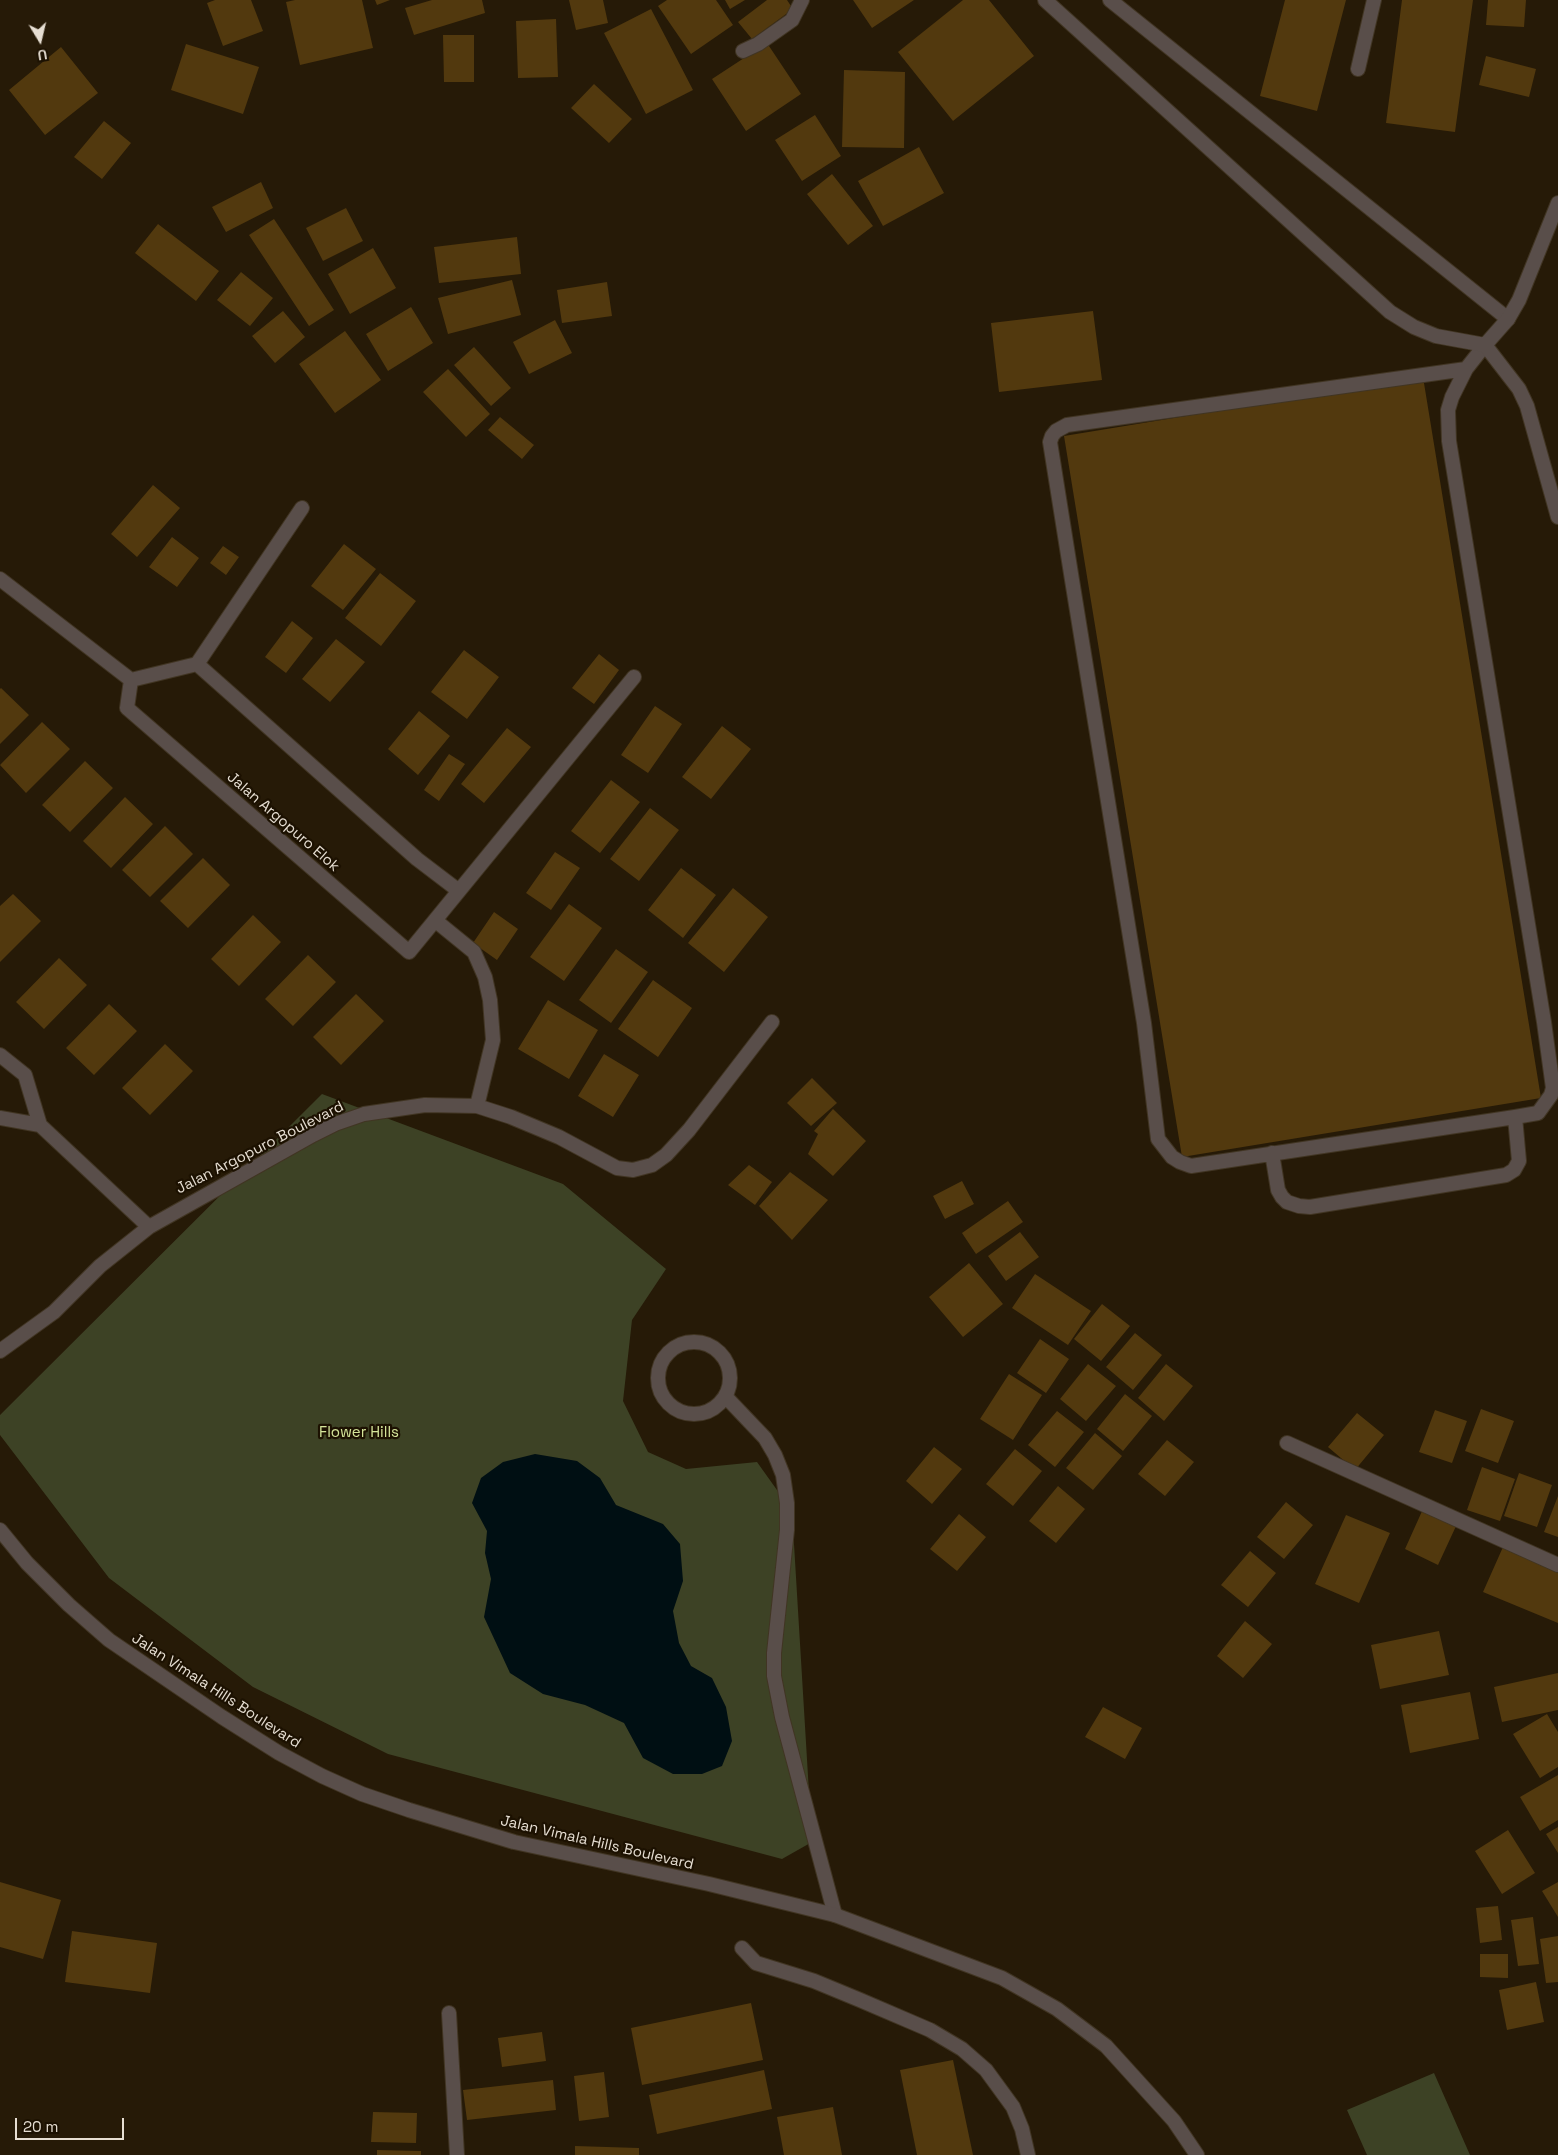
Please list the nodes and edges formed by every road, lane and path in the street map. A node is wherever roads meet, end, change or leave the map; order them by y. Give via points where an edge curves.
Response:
1 (802, 0) edge
2 (1045, 0) edge
3 (1110, 0) edge
4 (1374, 0) edge
5 (743, 51) dead end
6 (1358, 69) dead end
7 (1558, 203) edge
8 (1508, 319) junction
9 (1485, 345) junction
10 (1466, 369) junction
11 (302, 508) dead end
12 (1558, 517) edge
13 (0, 579) edge
14 (197, 664) junction
15 (634, 677) dead end
16 (131, 680) junction
17 (459, 891) junction
18 (436, 921) junction
19 (772, 1022) dead end
20 (0, 1055) edge
21 (477, 1106) junction
22 (1515, 1117) junction
23 (0, 1118) edge
24 (40, 1125) junction
25 (1272, 1153) junction
26 (149, 1227) junction
27 (0, 1351) edge
28 (725, 1396) junction
29 (1287, 1443) dead end
30 (0, 1530) edge
31 (1558, 1565) edge
32 (835, 1915) junction
33 (742, 1948) dead end
34 (449, 2013) dead end
35 (457, 2155) edge
36 (1028, 2155) edge
37 (1196, 2155) edge

1 - 5 street via 792,20
2 - 9 street via 1390,312 1436,336
3 - 8 street
4 - 6 street
7 - 8 street
8 - 9 street
9 - 10 street
9 - 12 street via 1527,406
10 - 22 street via 1448,410 1449,441 1553,1088 1547,1103 1538,1113
10 - 25 street via 1066,425 1056,431 1050,442 1144,1022 1158,1139 1172,1157 1191,1166
11 - 14 street
13 - 16 street
14 - 16 street
14 - 17 street via 416,859
15 - 17 street, Jalan Argopuro Elok
16 - 18 street, Jalan Argopuro Elok via 127,708 409,952
17 - 18 street, Jalan Argopuro Elok
18 - 21 street via 474,952 485,977 493,1040
19 - 21 street, Jalan Argopuro Boulevard via 666,1155 642,1168 618,1168 559,1137
20 - 24 street via 26,1075
21 - 26 street, Jalan Argopuro Boulevard via 401,1108 364,1114 335,1124
22 - 25 street
22 - 25 street via 1519,1160 1514,1170 1506,1175 1310,1207 1293,1204 1282,1197
23 - 24 street
24 - 26 street
26 - 27 street, Jalan Argopuro Boulevard via 100,1266 54,1312
28 - 28 street via 707,1412 684,1413 672,1408 658,1389 658,1371 665,1355 686,1342 698,1342 714,1349 726,1362 730,1373 730,1385
28 - 32 street via 765,1438 783,1475 787,1530 774,1676
29 - 31 street
30 - 32 street, Jalan Vimala Hills Boulevard via 27,1563 109,1640 222,1717 322,1776 362,1794 514,1842
32 - 37 street, Jalan Vimala Hills Boulevard via 1002,1978 1057,2009 1106,2046 1174,2121
33 - 36 street via 756,1963 814,1981 930,2030 962,2048 986,2070 1013,2107
34 - 35 street

